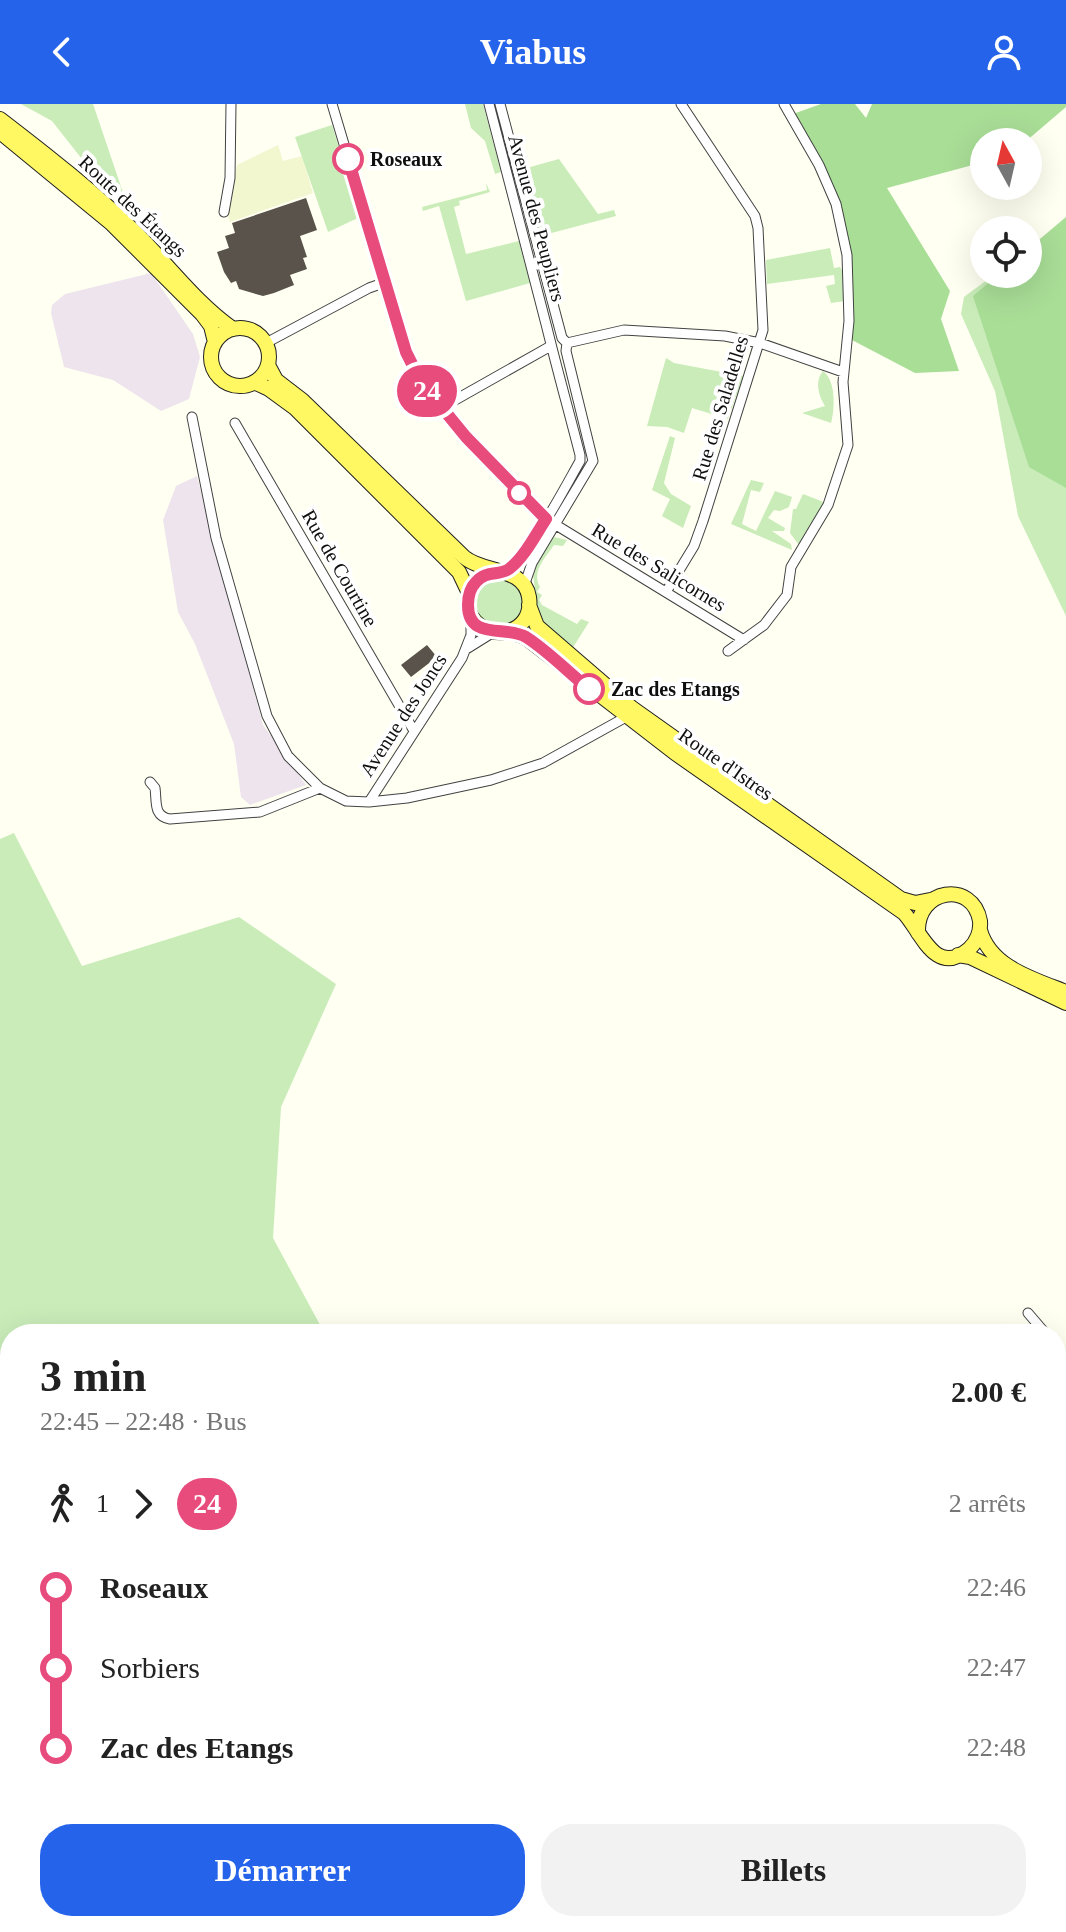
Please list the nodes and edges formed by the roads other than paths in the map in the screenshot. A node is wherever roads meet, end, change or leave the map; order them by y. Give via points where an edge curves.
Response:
1 (332, 104) edge
2 (489, 104) edge
3 (500, 104) edge
4 (681, 104) edge
5 (784, 104) edge
6 (231, 109) edge
7 (0, 119) edge
8 (0, 132) edge
9 (224, 212) dead end
10 (386, 282) junction
11 (233, 329) junction
12 (215, 342) junction
13 (266, 343) junction
14 (760, 343) junction
15 (565, 344) junction
16 (551, 348) junction
17 (268, 365) junction
18 (843, 372) junction
19 (254, 382) junction
20 (441, 408) junction
21 (192, 417) dead end
22 (235, 423) dead end
23 (546, 519) junction
24 (556, 525) junction
25 (500, 572) junction
26 (524, 586) junction
27 (666, 592) junction
28 (469, 593) junction
29 (529, 605) junction
30 (471, 618) junction
31 (508, 631) junction
32 (492, 633) junction
33 (744, 640) junction
34 (468, 648) junction
35 (728, 651) dead end
36 (626, 717) junction
37 (414, 731) junction
38 (150, 782) dead end
39 (320, 788) junction
40 (369, 802) junction
41 (931, 900) junction
42 (980, 930) junction
43 (918, 933) junction
44 (958, 955) junction
45 (1066, 992) edge
46 (1066, 1003) edge
47 (1028, 1313) dead end
48 (1037, 1324) edge

1 - 10 street
2 - 16 street, Avenue des Peupliers
3 - 15 street, Avenue des Peupliers
4 - 14 street, Rue des Saladelles via 755,216
5 - 18 street via 819,165 839,217 849,287
6 - 9 street
7 - 11 main road, Route des Étangs via 129,227
8 - 12 main road, Route des Étangs via 111,223 202,314
10 - 13 street
10 - 20 street via 409,358
11 - 12 main road
11 - 13 main road via 255,332
12 - 19 main road via 211,356 219,377 232,385
13 - 17 main road
14 - 15 street via 636,329
14 - 18 street
14 - 27 street, Rue des Saladelles via 694,546
15 - 16 street
15 - 16 street
15 - 24 street, Avenue des Peupliers via 593,461
16 - 20 street
16 - 23 street, Avenue des Peupliers via 580,461
17 - 19 main road
17 - 25 main road via 276,380 464,557 479,568
18 - 33 street via 848,445 828,505 795,556 787,595 764,625
19 - 28 main road via 295,408 459,572
20 - 23 street
21 - 39 street via 216,538 267,716 288,756
22 - 37 street, Rue de Courtine
23 - 25 street, Avenue des Peupliers via 512,567
24 - 26 street, Avenue des Peupliers
24 - 27 street, Rue des Salicornes
25 - 26 main road
25 - 28 main road via 479,578
26 - 29 main road
27 - 33 street, Rue des Salicornes
28 - 30 main road
29 - 31 main road via 520,624
29 - 41 main road, Route d'Istres via 537,626 632,708 901,899
30 - 32 main road
30 - 34 street, Avenue des Joncs
31 - 32 main road
31 - 36 main road, Route d'Istres via 525,637
32 - 34 street, Avenue des Joncs
33 - 35 street
34 - 37 street, Avenue des Joncs
36 - 40 street via 543,763 491,780
36 - 43 main road, Route d'Istres via 904,913
37 - 40 street, Avenue des Joncs
38 - 39 street via 157,811 170,819 260,812
39 - 40 street via 346,801
41 - 42 main road via 948,894 968,900 980,919
41 - 43 main road via 922,909
42 - 44 main road via 972,946
42 - 45 main road via 991,954 1005,965
43 - 44 main road via 938,955
44 - 46 main road
47 - 48 street

